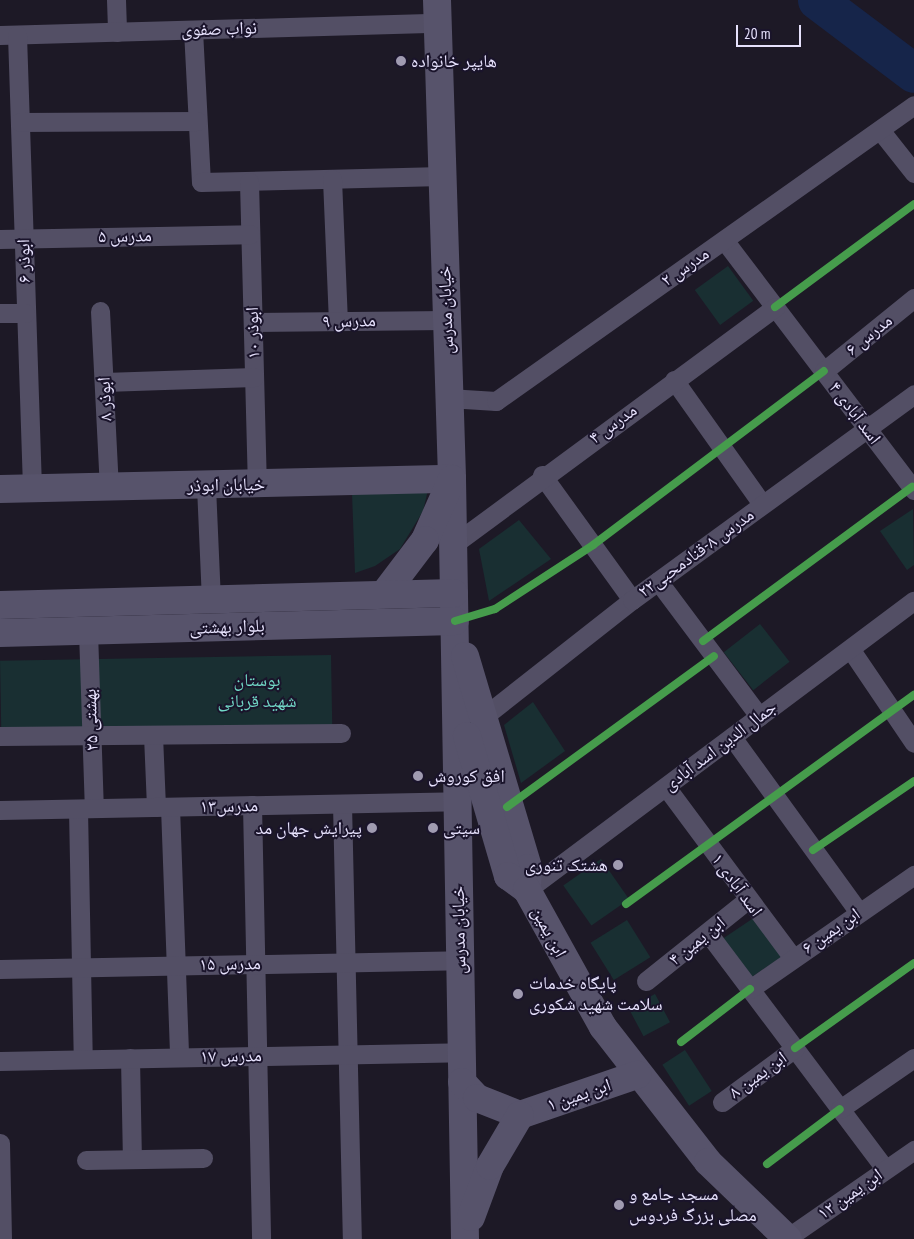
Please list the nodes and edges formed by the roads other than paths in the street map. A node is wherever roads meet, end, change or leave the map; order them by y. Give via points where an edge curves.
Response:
1 (116, 0) edge
2 (437, 11) edge
3 (193, 30) junction
4 (117, 32) junction
5 (8, 35) edge
6 (914, 106) edge
7 (197, 121) junction
8 (20, 122) junction
9 (880, 130) junction
10 (914, 173) edge
11 (442, 176) junction
12 (332, 179) junction
13 (249, 182) junction
14 (250, 234) junction
15 (23, 238) junction
16 (0, 239) edge
17 (724, 240) junction
18 (914, 298) edge
19 (775, 307) junction
20 (100, 311) dead end
21 (0, 313) edge
22 (25, 313) junction
23 (446, 320) junction
24 (338, 321) junction
25 (253, 322) junction
26 (824, 371) junction
27 (254, 377) junction
28 (674, 380) junction
29 (104, 382) junction
30 (914, 394) edge
31 (448, 398) junction
32 (867, 428) junction
33 (542, 475) junction
34 (452, 479) junction
35 (257, 484) junction
36 (109, 486) junction
37 (206, 486) junction
38 (32, 488) junction
39 (913, 488) edge
40 (0, 489) edge
41 (762, 504) junction
42 (454, 544) junction
43 (658, 581) junction
44 (454, 593) junction
45 (384, 594) junction
46 (342, 596) junction
47 (211, 599) junction
48 (632, 600) junction
49 (914, 601) edge
50 (0, 605) edge
51 (455, 621) junction
52 (344, 624) junction
53 (88, 631) junction
54 (0, 633) edge
55 (851, 650) junction
56 (455, 684) junction
57 (759, 716) junction
58 (482, 718) junction
59 (341, 733) dead end
60 (152, 734) junction
61 (92, 735) junction
62 (0, 736) edge
63 (732, 737) junction
64 (914, 742) edge
65 (666, 787) junction
66 (457, 802) junction
67 (342, 804) junction
68 (252, 805) junction
69 (163, 807) junction
70 (86, 808) junction
71 (0, 810) edge
72 (914, 875) edge
73 (527, 890) junction
74 (747, 900) junction
75 (858, 911) junction
76 (708, 932) junction
77 (793, 958) junction
78 (460, 960) junction
79 (346, 962) junction
80 (255, 964) junction
81 (176, 965) junction
82 (81, 967) junction
83 (0, 968) edge
84 (646, 981) dead end
85 (750, 989) junction
86 (795, 1048) junction
87 (462, 1052) junction
88 (348, 1054) junction
89 (257, 1056) junction
90 (179, 1057) junction
91 (130, 1058) junction
92 (914, 1058) edge
93 (83, 1059) junction
94 (0, 1061) edge
95 (637, 1075) junction
96 (462, 1082) junction
97 (722, 1102) dead end
98 (840, 1109) junction
99 (520, 1115) junction
100 (0, 1143) edge
101 (914, 1150) edge
102 (203, 1158) dead end
103 (132, 1159) junction
104 (86, 1160) dead end
105 (885, 1169) junction
106 (2, 1239) edge
107 (261, 1239) edge
108 (352, 1239) edge
109 (466, 1239) edge
110 (788, 1239) edge

1 - 4 street
2 - 3 street, نواب صفوی
2 - 11 main road, خیابان مدرس
3 - 4 street, نواب صفوی
3 - 7 street
4 - 5 street, نواب صفوی
5 - 8 street, ابوذر ۶
6 - 9 street, مدرس ۲
7 - 8 street
7 - 13 street via 200,182
8 - 15 street, ابوذر ۶
9 - 10 street
9 - 17 street, مدرس ۲
11 - 12 street
11 - 23 main road, خیابان مدرس
12 - 13 street
12 - 24 street
13 - 14 street, ابوذر ۱۰
14 - 15 street, مدرس ۵
14 - 25 street, ابوذر ۱۰
15 - 16 street, مدرس ۵
15 - 22 street, ابوذر ۶
17 - 19 street, اسد آبادی ۴
17 - 31 street, مدرس ۲ via 496,401
18 - 26 street, مدرس ۶
19 - 26 street, اسد آبادی ۴
19 - 28 street, مدرس ۴
20 - 29 street, ابوذر ۸
21 - 22 street
22 - 38 street, ابوذر ۶
23 - 24 street, مدرس ۹
23 - 31 main road, خیابان مدرس
24 - 25 street, مدرس ۹
25 - 27 street, ابوذر ۱۰
26 - 32 street, اسد آبادی ۴
27 - 29 street
27 - 35 street, ابوذر ۱۰
28 - 33 street, مدرس ۴
28 - 41 street
29 - 36 street, ابوذر ۸
30 - 32 street, مدرس ۸-قنادمحبی۲۲
31 - 34 main road, خیابان مدرس
32 - 39 street, اسد آبادی ۴
32 - 41 street, مدرس ۸-قنادمحبی۲۲
33 - 42 street, مدرس ۴
33 - 48 street
34 - 35 main road, خیابان ابوذر
34 - 42 main road, خیابان مدرس
34 - 45 main road via 426,540
35 - 37 main road, خیابان ابوذر
36 - 37 main road, خیابان ابوذر
36 - 38 main road, خیابان ابوذر
37 - 47 street
38 - 40 main road, خیابان ابوذر
41 - 43 street, مدرس ۸-قنادمحبی۲۲
42 - 44 main road, خیابان مدرس
43 - 48 street, مدرس ۸-قنادمحبی۲۲
43 - 57 street
44 - 45 main road, بلوار بهشتی
44 - 51 main road, خیابان مدرس
45 - 46 main road, بلوار بهشتی
46 - 47 main road, بلوار بهشتی
46 - 52 main road
47 - 50 main road, بلوار بهشتی
48 - 58 street, مدرس ۸-قنادمحبی۲۲
49 - 55 street, جمال الدین اسد آبادی
51 - 52 main road, بلوار بهشتی
51 - 56 main road, خیابان مدرس
51 - 58 main road, خیابان مدرس
52 - 53 main road, بلوار بهشتی
53 - 54 main road, بلوار بهشتی
53 - 61 street, بهشتی ۲۵
55 - 57 street, جمال الدین اسد آبادی
55 - 64 street
56 - 66 main road, خیابان مدرس
56 - 73 main road, ابن یمین via 485,808 508,876
57 - 63 street, جمال الدین اسد آبادی
58 - 73 main road, خیابان مدرس via 528,868
59 - 60 street
60 - 61 street
60 - 69 street
61 - 62 street
61 - 70 street, بهشتی ۲۵
63 - 65 street, جمال الدین اسد آبادی
63 - 75 street
65 - 73 street, جمال الدین اسد آبادی
65 - 74 street, اسد آبادی ۱
66 - 67 street, مدرس۱۳
66 - 78 main road, خیابان مدرس
67 - 68 street, مدرس۱۳
67 - 79 street
68 - 69 street, مدرس۱۳
68 - 80 street
69 - 70 street, مدرس۱۳
69 - 81 street
70 - 71 street, مدرس۱۳
70 - 82 street, بهشتی ۲۵
72 - 75 street, ابن یمین ۶
73 - 95 main road, ابن یمین via 603,1027
74 - 76 street, ابن یمین ۴
74 - 77 street, اسد آبادی ۱
75 - 77 street, ابن یمین ۶
76 - 84 street, ابن یمین ۴
76 - 85 street
77 - 85 street, ابن یمین ۶
78 - 79 street, مدرس ۱۵
78 - 87 main road, خیابان مدرس
79 - 80 street, مدرس ۱۵
79 - 88 street
80 - 81 street, مدرس ۱۵
80 - 89 street
81 - 82 street, مدرس ۱۵
81 - 90 street
82 - 83 street, مدرس ۱۵
82 - 93 street, بهشتی ۲۵
85 - 86 street
86 - 97 street, ابن یمین ۸
86 - 98 street
87 - 88 street, مدرس ۱۷
87 - 96 main road, خیابان مدرس
88 - 89 street, مدرس ۱۷
88 - 108 street
89 - 90 street, مدرس ۱۷
89 - 107 street
90 - 91 street, مدرس ۱۷
91 - 93 street, مدرس ۱۷
91 - 103 street
92 - 98 street
93 - 94 street, مدرس ۱۷
95 - 99 main road, ابن یمین ۱
95 - 110 main road, ابن یمین via 708,1162
96 - 99 main road via 477,1098
96 - 109 main road, خیابان مدرس
98 - 105 street
99 - 109 main road via 480,1188
100 - 106 street
101 - 105 street, ابن یمین ۱۲
102 - 103 street
103 - 104 street
105 - 110 street, ابن یمین ۱۲

